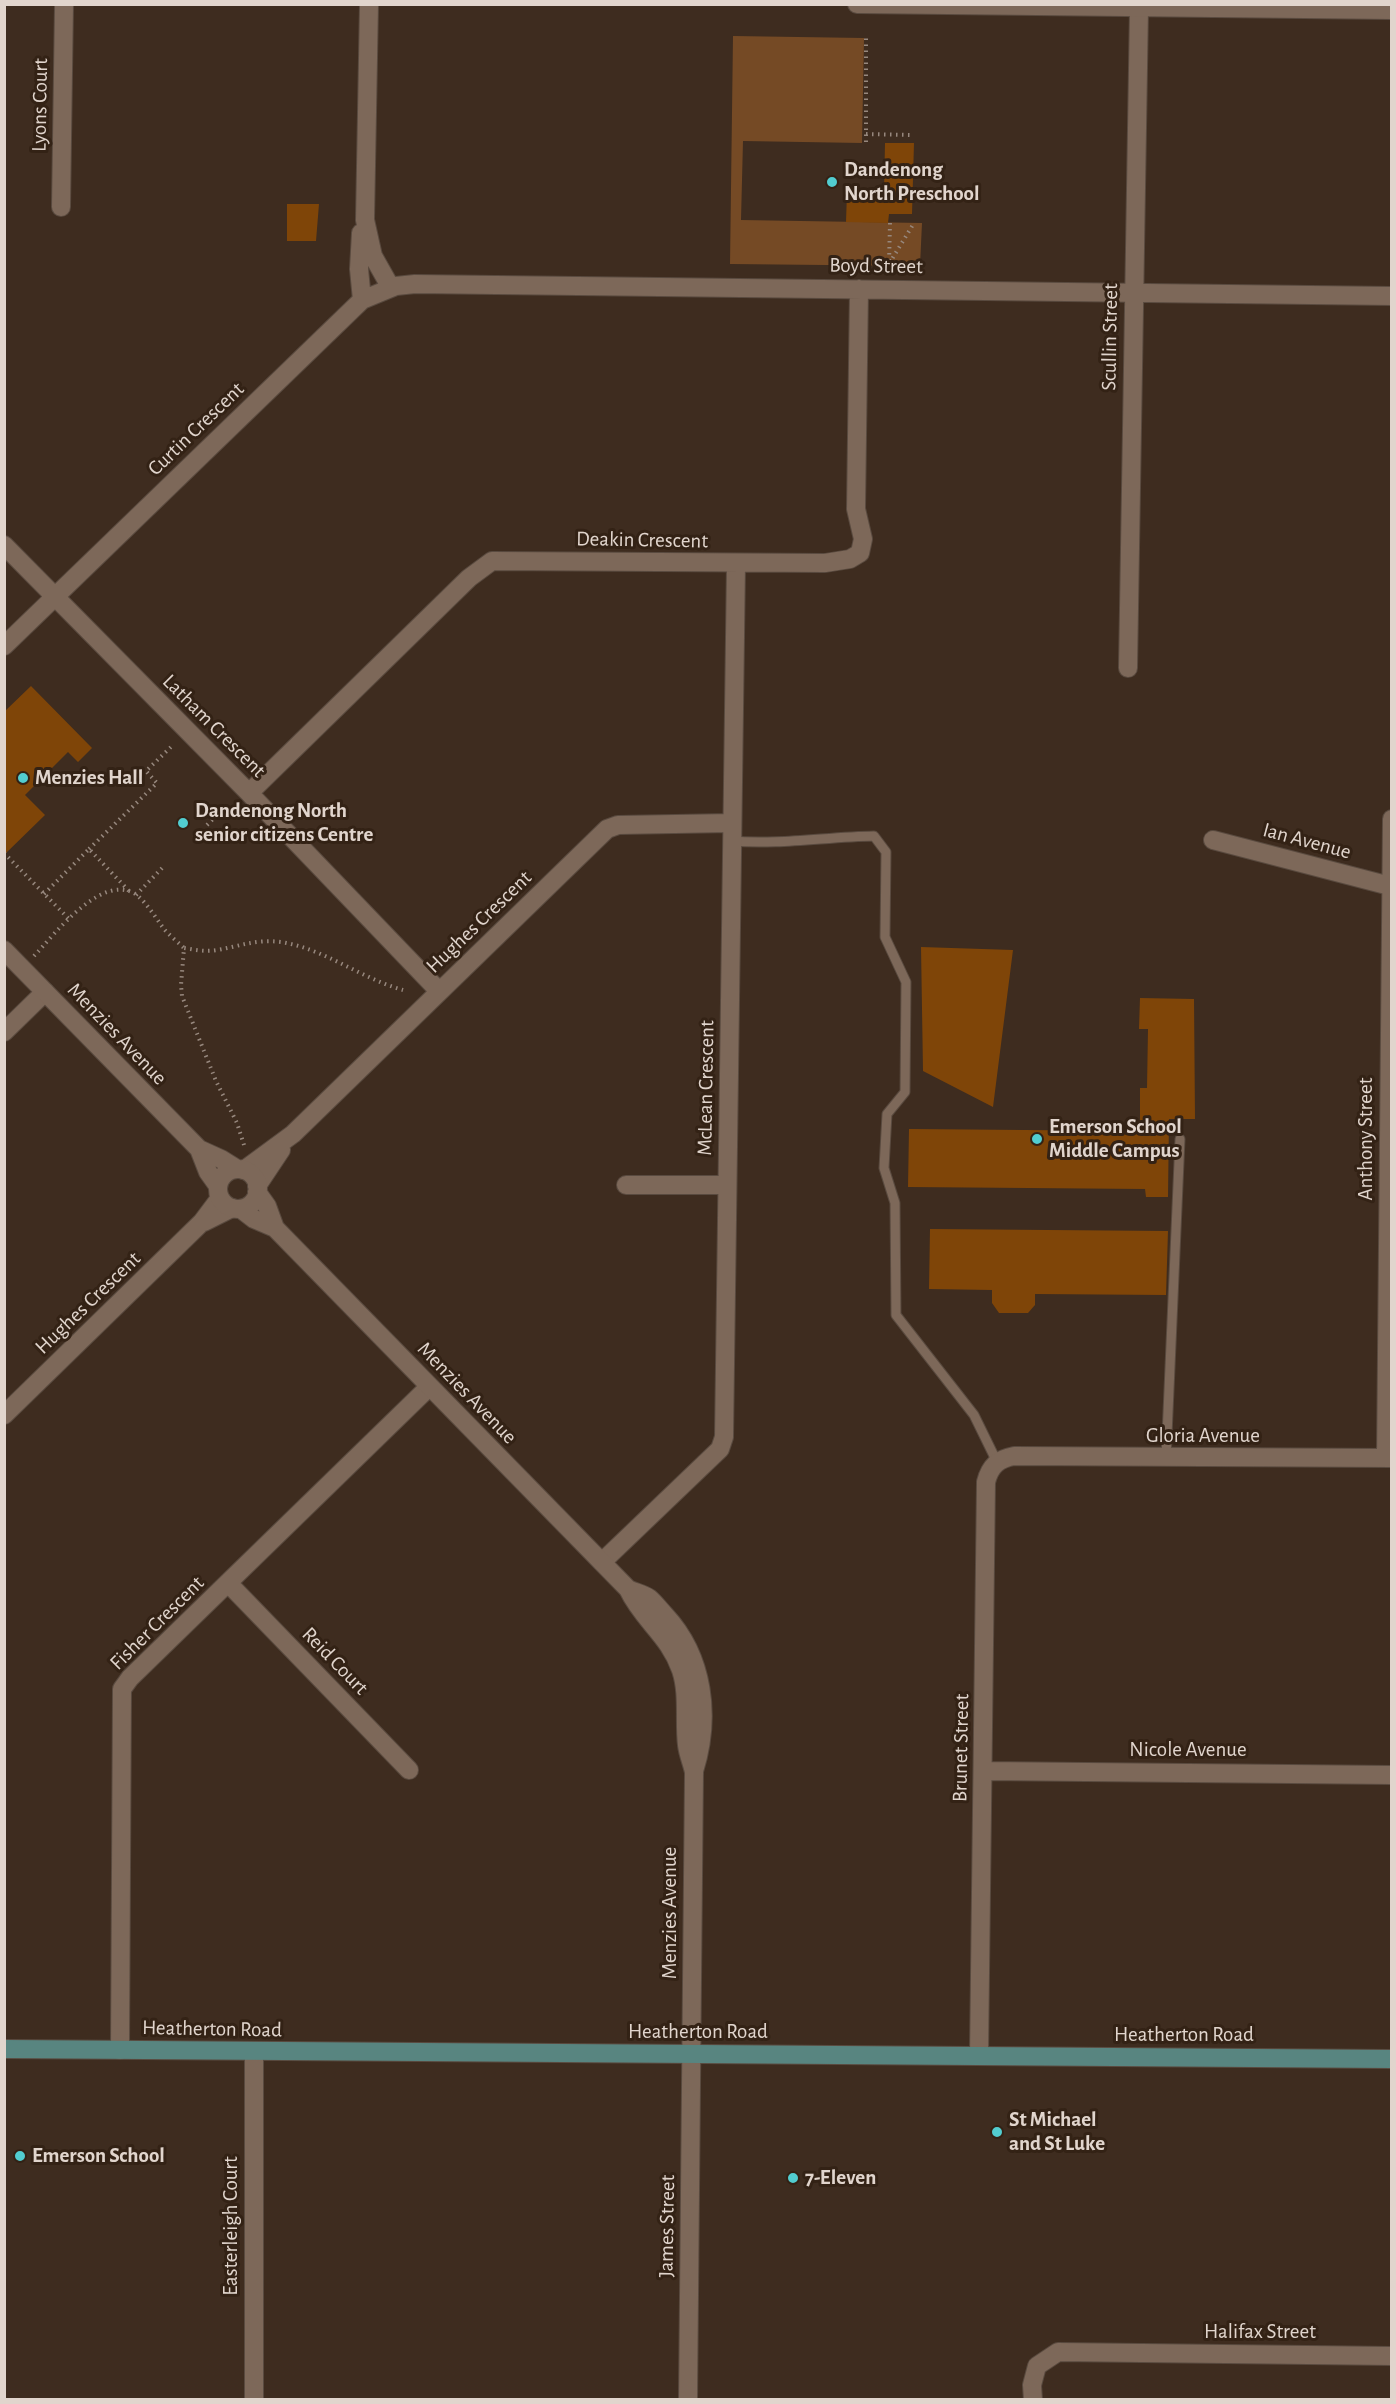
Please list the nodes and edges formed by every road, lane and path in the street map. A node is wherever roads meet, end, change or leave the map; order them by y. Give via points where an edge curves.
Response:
1 (64, 4) edge
2 (369, 4) edge
3 (857, 4) edge
4 (1139, 8) junction
5 (1392, 10) edge
6 (866, 34) dead end
7 (866, 134) junction
8 (910, 135) dead end
9 (866, 142) dead end
10 (61, 207) dead end
11 (365, 220) junction
12 (890, 223) dead end
13 (914, 223) dead end
14 (391, 288) junction
15 (859, 289) junction
16 (1134, 293) junction
17 (1392, 296) edge
18 (362, 300) junction
19 (4, 545) edge
20 (736, 564) junction
21 (55, 597) junction
22 (4, 646) edge
23 (1128, 668) dead end
24 (171, 747) dead end
25 (249, 793) junction
26 (228, 804) dead end
27 (1392, 819) edge
28 (207, 825) dead end
29 (731, 832) junction
30 (1213, 840) dead end
31 (89, 849) junction
32 (4, 853) edge
33 (165, 865) dead end
34 (1390, 886) junction
35 (130, 892) junction
36 (44, 894) junction
37 (136, 895) junction
38 (69, 919) junction
39 (184, 948) junction
40 (4, 950) edge
41 (30, 960) dead end
42 (403, 990) dead end
43 (439, 991) junction
44 (45, 992) junction
45 (4, 1032) edge
46 (293, 1134) junction
47 (1180, 1139) dead end
48 (244, 1145) dead end
49 (199, 1149) junction
50 (241, 1170) junction
51 (626, 1185) dead end
52 (727, 1185) junction
53 (257, 1189) junction
54 (228, 1200) junction
55 (275, 1228) junction
56 (429, 1387) junction
57 (4, 1415) edge
58 (1166, 1458) junction
59 (1389, 1458) edge
60 (1006, 1459) junction
61 (602, 1563) junction
62 (229, 1584) junction
63 (409, 1770) dead end
64 (984, 1771) junction
65 (1392, 1775) edge
66 (4, 2049) edge
67 (120, 2050) junction
68 (254, 2052) junction
69 (691, 2054) junction
70 (979, 2055) junction
71 (1392, 2059) edge
72 (1392, 2356) edge
73 (254, 2399) edge
74 (688, 2400) edge
75 (1033, 2400) edge

1 - 10 street, Lyons Court
2 - 11 street
3 - 4 street
4 - 5 street
4 - 16 street, Scullin Street
6 - 7 path
7 - 8 path
7 - 9 path
11 - 14 street via 373,256
11 - 18 street via 359,270
12 - 13 path via 889,266
14 - 15 street, Boyd Street via 415,284
14 - 18 street, Boyd Street
15 - 16 street, Boyd Street
15 - 20 street, Deakin Crescent via 856,509 863,539 860,553 831,563
16 - 17 street, Boyd Street
16 - 23 street, Scullin Street
18 - 21 street, Curtin Crescent
19 - 21 street, Latham Crescent
20 - 25 street, Deakin Crescent via 492,561 469,578
20 - 29 street, McLean Crescent
21 - 22 street, Curtin Crescent
21 - 25 street, Latham Crescent
24 - 31 path via 146,771 157,783
25 - 43 street, Latham Crescent
26 - 28 path
27 - 34 street, Anthony Street
29 - 43 street, Hughes Crescent via 618,825 607,829
29 - 52 street, McLean Crescent
29 - 60 lane via 757,843 874,836 886,852 885,937 906,982 905,1092 887,1114 884,1168 895,1203 896,1315
30 - 34 street, Ian Avenue
31 - 35 path
31 - 36 path
32 - 36 path
33 - 37 path
34 - 59 street, Anthony Street
35 - 37 path
35 - 38 path via 110,892 94,898
36 - 38 path
37 - 39 path
38 - 41 path
39 - 42 path via 208,951 253,941 284,943
39 - 48 path via 182,996
40 - 44 street, Menzies Avenue
43 - 46 street, Hughes Crescent
44 - 45 street
44 - 49 street, Menzies Avenue
46 - 50 street, Hughes Crescent
46 - 53 street, Hughes Crescent
47 - 58 lane
49 - 50 street, Menzies Avenue
49 - 54 street, Menzies Avenue via 208,1172
50 - 53 street via 253,1176
50 - 54 street via 225,1174
51 - 52 street
52 - 61 street, McLean Crescent via 726,1416 722,1443
53 - 54 street via 252,1203
53 - 55 street, Menzies Avenue
54 - 55 street, Menzies Avenue via 254,1219
54 - 57 street, Hughes Crescent
55 - 56 street, Menzies Avenue
56 - 61 street, Menzies Avenue
56 - 62 street, Fisher Crescent
58 - 59 street, Gloria Avenue
58 - 60 street, Gloria Avenue
60 - 64 street, Brunet Street via 988,1473 986,1482
61 - 69 street, Menzies Avenue via 628,1589 636,1605 667,1640 682,1672 687,1746 694,1772
62 - 63 street, Reid Court
62 - 67 street, Fisher Crescent via 122,1689
64 - 65 street, Nicole Avenue
64 - 70 street, Brunet Street
66 - 67 main road, Heatherton Road
67 - 68 main road, Heatherton Road
68 - 69 main road, Heatherton Road
68 - 73 street, Easterleigh Court
69 - 70 main road, Heatherton Road
69 - 74 street, James Street
70 - 71 main road, Heatherton Road
72 - 75 street, Halifax Street via 1058,2352 1036,2366

